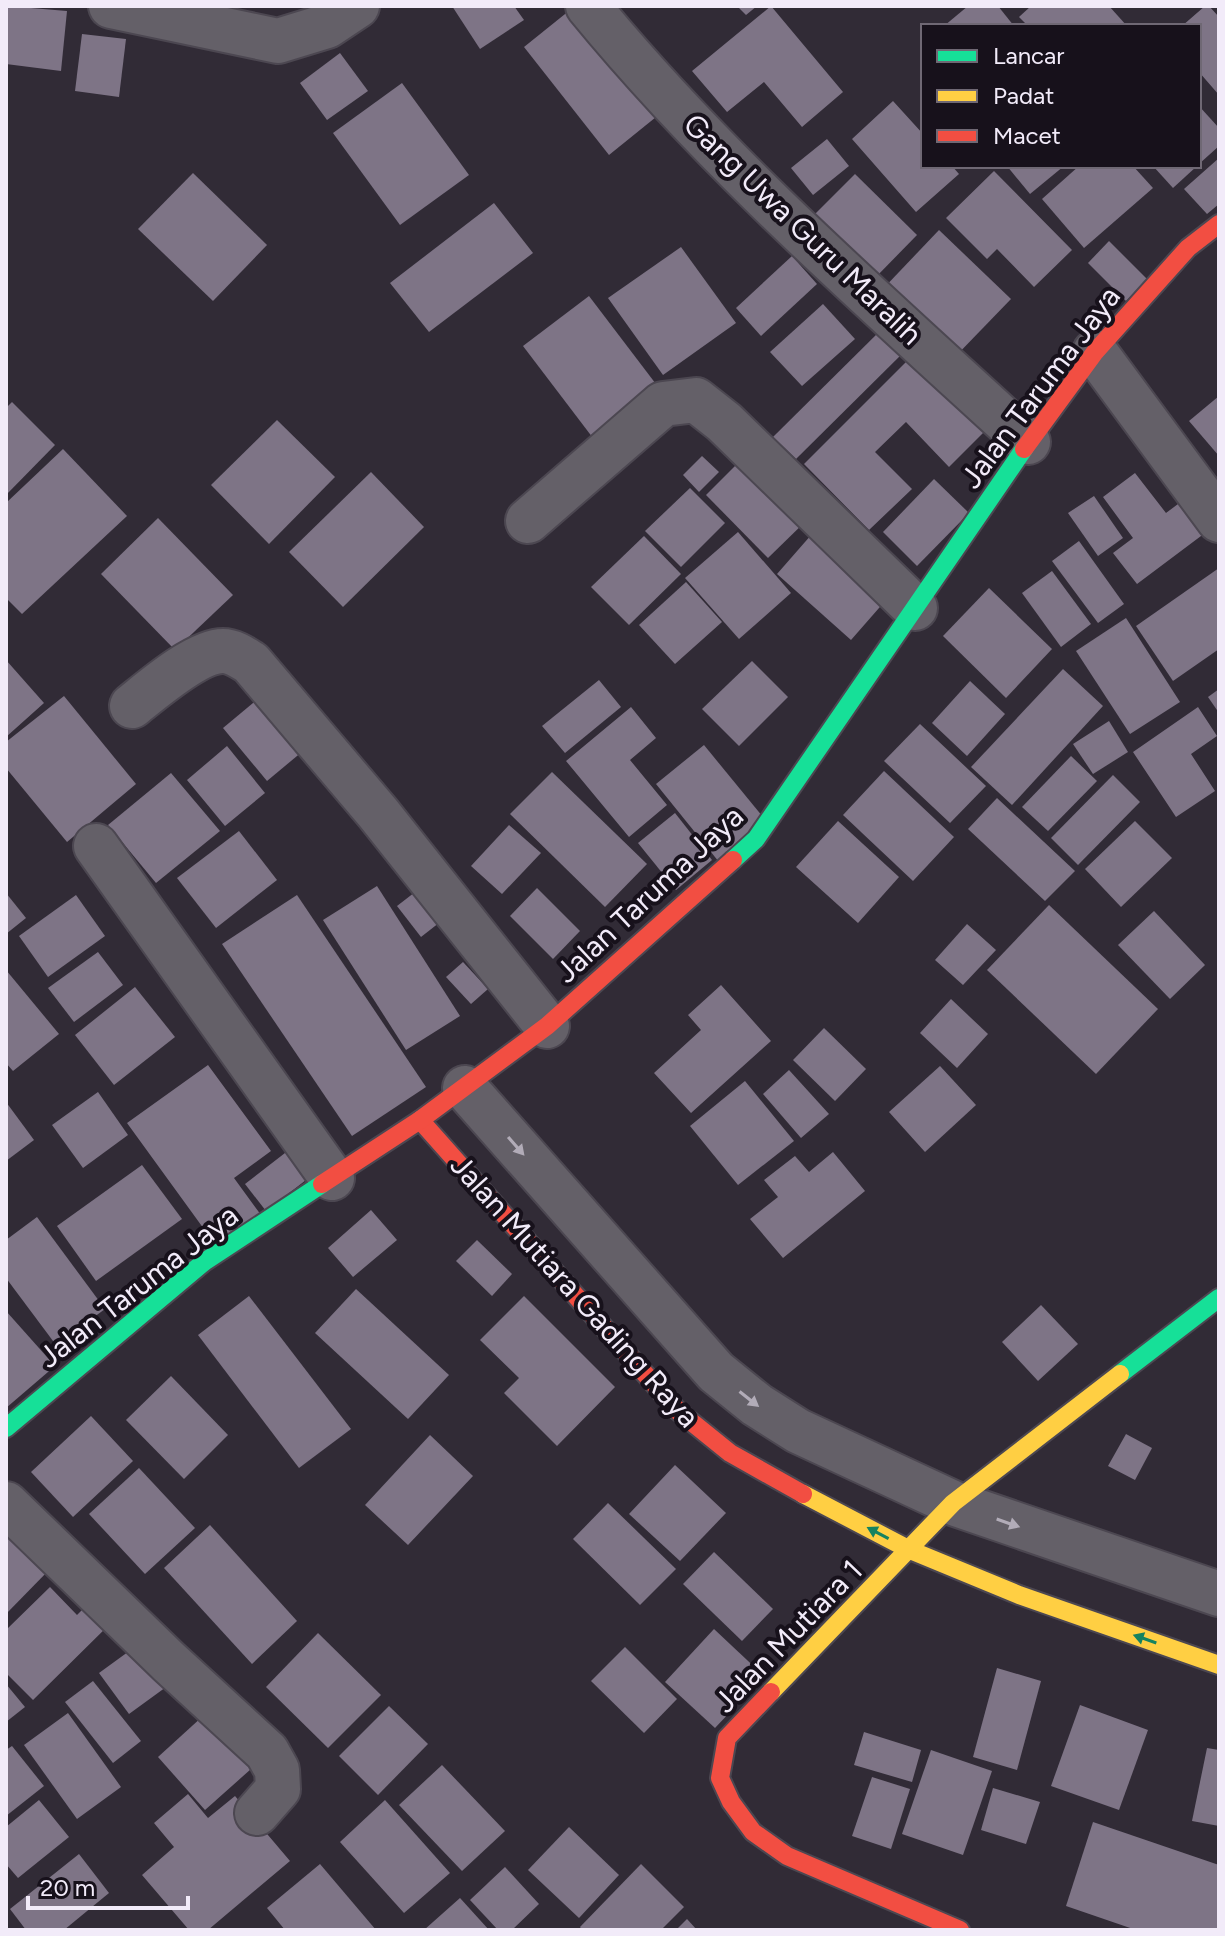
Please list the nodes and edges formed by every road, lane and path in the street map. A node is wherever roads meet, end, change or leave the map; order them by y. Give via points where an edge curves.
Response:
1 (111, 6) edge
2 (357, 6) edge
3 (588, 6) edge
4 (1219, 224) edge
5 (1095, 352) junction
6 (1028, 442) junction
7 (1219, 520) edge
8 (528, 521) dead end
9 (915, 608) junction
10 (132, 706) dead end
11 (96, 846) dead end
12 (547, 1026) junction
13 (465, 1088) junction
14 (420, 1120) junction
15 (332, 1178) junction
16 (1219, 1298) edge
17 (716, 1372) junction
18 (678, 1411) junction
19 (6, 1428) edge
20 (953, 1503) junction
21 (6, 1504) edge
22 (910, 1550) junction
23 (1219, 1594) edge
24 (1219, 1665) edge
25 (257, 1813) dead end
26 (960, 1930) edge

1 - 2 street via 278,41 327,26
3 - 6 street, Gang Uwa Guru Maralih via 638,68 765,199
4 - 5 street, Jalan Taruma Jaya via 1188,248
5 - 6 street, Jalan Taruma Jaya
5 - 7 street
6 - 9 street, Jalan Taruma Jaya
8 - 9 street via 663,404 696,400
9 - 12 street, Jalan Taruma Jaya via 756,839
10 - 12 street via 200,658 222,651 251,663
11 - 15 street
12 - 13 street, Jalan Taruma Jaya
13 - 14 street, Jalan Taruma Jaya
13 -> 17 street, Jalan Mutiara Gading Raya
14 - 15 street, Jalan Taruma Jaya
14 - 18 street, Jalan Mutiara Gading Raya
15 - 19 street, Jalan Taruma Jaya via 204,1262
16 - 20 street, Jalan Mutiara 1
17 - 18 street
17 -> 20 street, Jalan Mutiara Gading Raya via 798,1431
22 -> 18 street, Jalan Mutiara Gading Raya via 756,1469
20 - 22 street, Jalan Mutiara 1
20 -> 23 street, Jalan Mutiara Gading Raya
21 - 25 street via 267,1752 277,1770 278,1789
24 -> 22 street, Jalan Mutiara Gading Raya via 1019,1595
22 - 26 street, Jalan Mutiara 1 via 727,1738 720,1778 753,1832 787,1856

